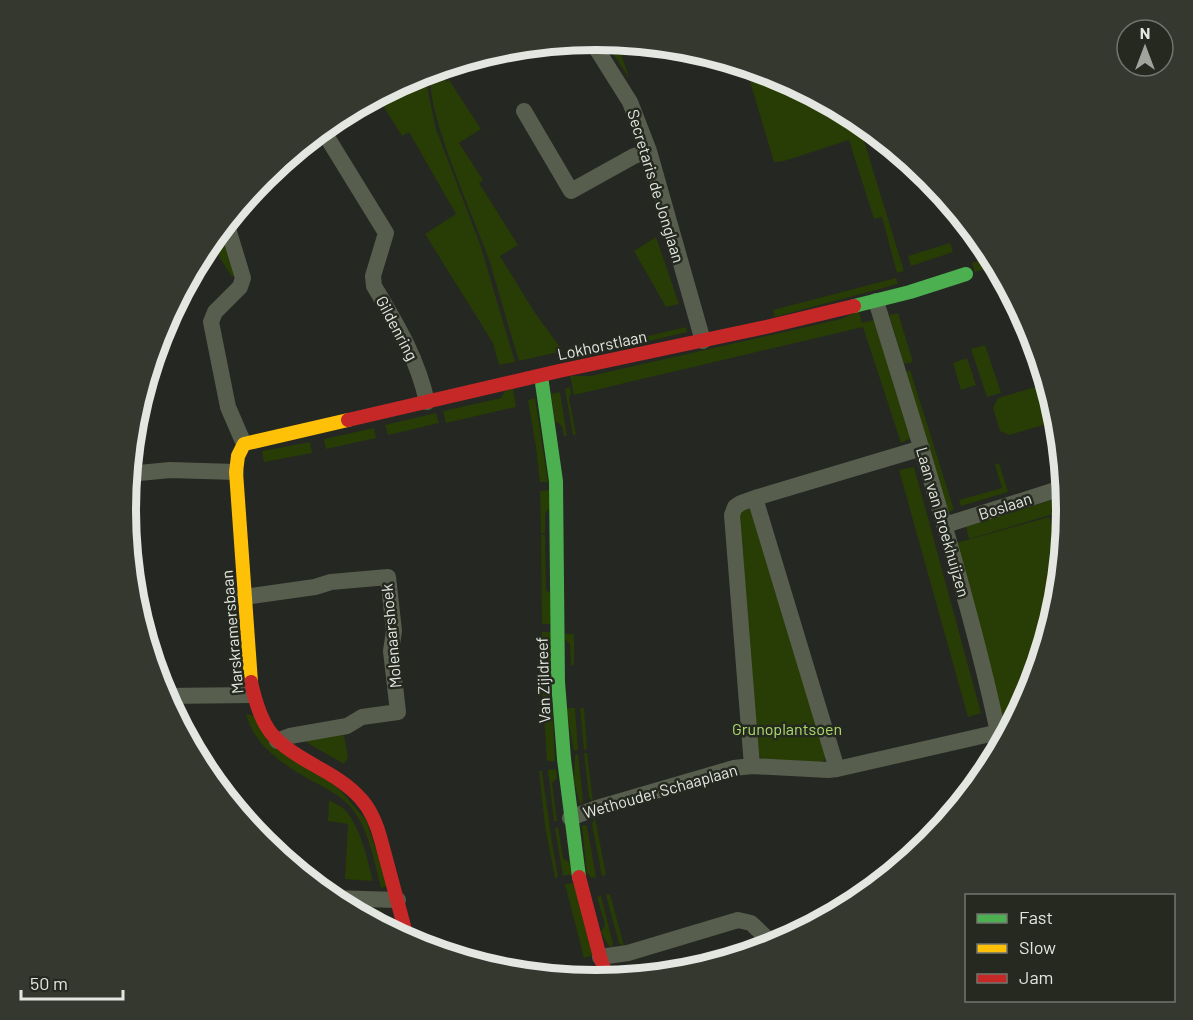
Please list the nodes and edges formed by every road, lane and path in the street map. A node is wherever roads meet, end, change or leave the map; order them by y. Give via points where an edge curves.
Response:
1 (597, 50) edge
2 (524, 111) dead end
3 (327, 137) edge
4 (649, 151) junction
5 (229, 233) edge
6 (966, 274) dead end
7 (876, 301) junction
8 (703, 341) junction
9 (541, 376) junction
10 (427, 402) junction
11 (244, 444) junction
12 (922, 448) junction
13 (236, 472) junction
14 (138, 473) edge
15 (1056, 490) edge
16 (755, 498) junction
17 (945, 525) junction
18 (244, 597) junction
19 (175, 696) edge
20 (253, 696) junction
21 (999, 734) edge
22 (277, 741) junction
23 (994, 741) edge
24 (752, 766) junction
25 (837, 769) junction
26 (570, 818) junction
27 (350, 899) edge
28 (398, 900) junction
29 (405, 928) edge
30 (766, 938) edge
31 (600, 957) junction
32 (605, 970) edge

1 - 4 street, Secretaris de Jonglaan via 630,102
2 - 4 street via 571,191
3 - 10 street, Gildenring via 386,233 373,276 374,286 406,341
4 - 8 street, Secretaris de Jonglaan
5 - 11 street via 243,278 211,322 228,407
6 - 7 street, Lokhorstlaan
7 - 8 street, Lokhorstlaan
7 - 12 street, Laan van Broekhuijzen
8 - 9 street, Lokhorstlaan
9 - 10 street, Lokhorstlaan
9 - 26 street, Van Zijldreef via 556,481 558,682
10 - 11 street, Lokhorstlaan
11 - 13 street, Marskramersbaan
12 - 16 street
12 - 17 street, Laan van Broekhuijzen
13 - 14 street
13 - 18 street, Marskramersbaan
15 - 17 street, Boslaan
16 - 24 street via 735,507 732,515
16 - 25 street
17 - 21 street, Laan van Broekhuijzen
18 - 20 street, Marskramersbaan
18 - 22 street, Molenaarshoek via 388,577 398,712 362,717 347,726
19 - 20 street
20 - 22 street, Marskramersbaan via 259,714
22 - 28 street, Marskramersbaan via 340,781 362,800 381,838
23 - 25 street, Wethouder Schaaplaan
24 - 25 street, Wethouder Schaaplaan
24 - 26 street, Wethouder Schaaplaan via 734,768
26 - 31 street, Van Zijldreef via 579,878
27 - 28 street
28 - 29 street, Marskramersbaan
30 - 31 street via 751,923 738,920 628,953
31 - 32 street, Van Zijldreef

